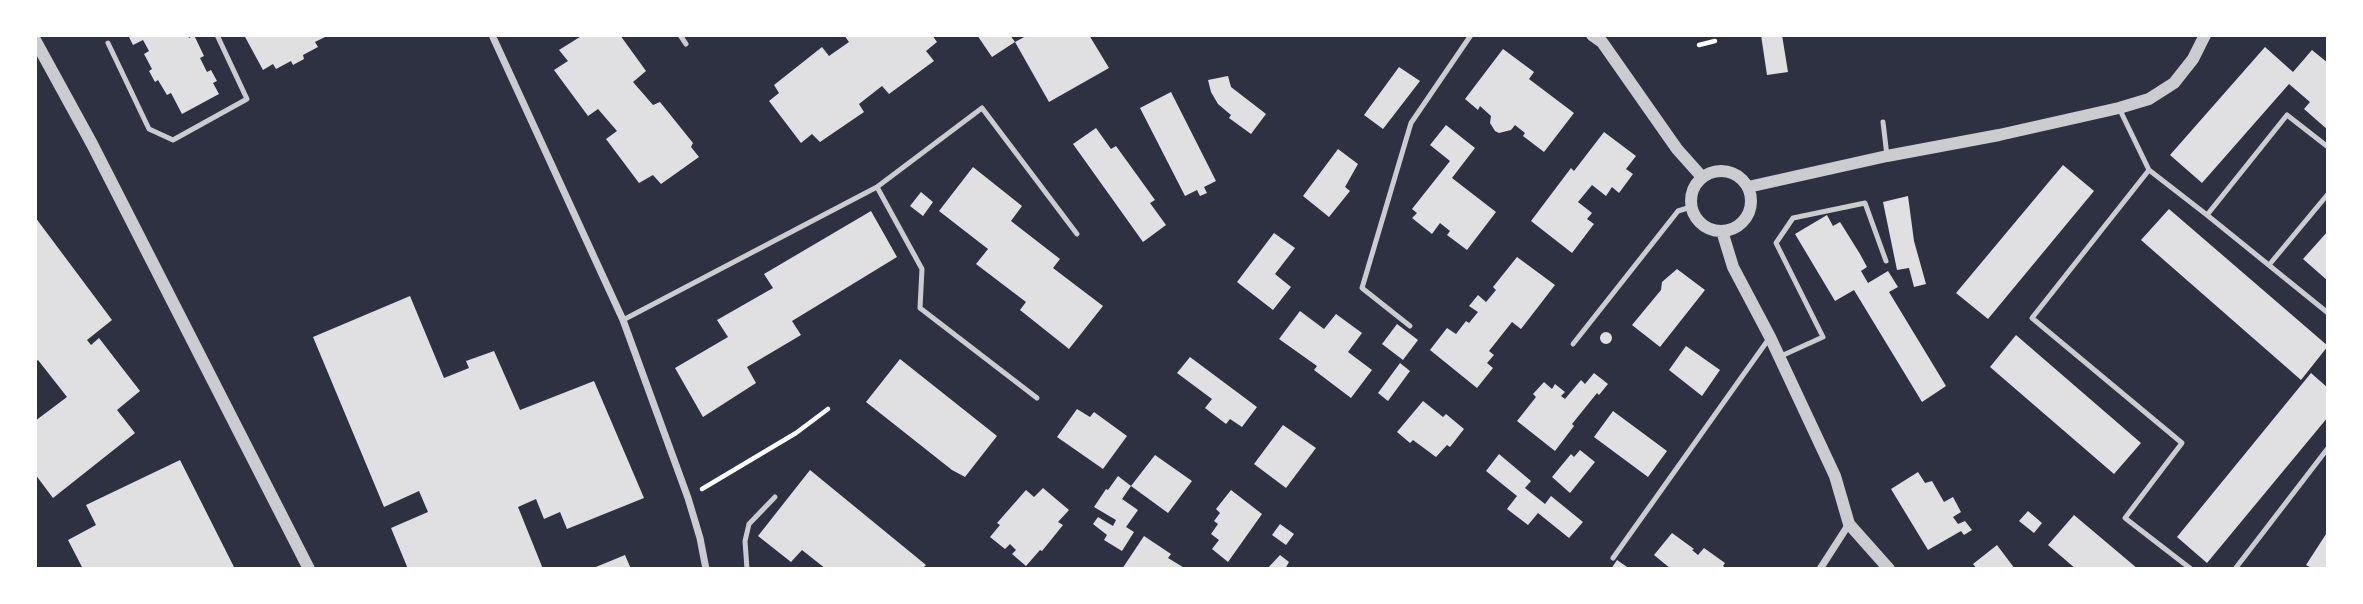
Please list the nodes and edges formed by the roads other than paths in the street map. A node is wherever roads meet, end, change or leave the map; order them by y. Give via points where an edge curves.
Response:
1 (217, 35) edge
2 (492, 35) edge
3 (680, 35) edge
4 (1471, 35) edge
5 (1592, 35) edge
6 (2205, 35) edge
7 (35, 40) edge
8 (108, 43) dead end
9 (686, 44) dead end
10 (2119, 108) junction
11 (1882, 122) dead end
12 (2328, 147) edge
13 (1887, 156) junction
14 (2149, 170) junction
15 (1702, 177) junction
16 (877, 187) junction
17 (1748, 187) junction
18 (2327, 198) edge
19 (1691, 207) junction
20 (2207, 215) junction
21 (1722, 231) junction
22 (1077, 234) dead end
23 (1886, 261) dead end
24 (2269, 265) junction
25 (2328, 313) edge
26 (622, 320) junction
27 (1410, 326) dead end
28 (1770, 337) junction
29 (1573, 344) dead end
30 (1779, 357) junction
31 (1037, 398) dead end
32 (2328, 448) edge
33 (775, 497) dead end
34 (1849, 524) junction
35 (1613, 558) dead end
36 (309, 569) edge
37 (706, 569) edge
38 (747, 569) edge
39 (1820, 569) edge
40 (1888, 569) edge
41 (2191, 569) edge
42 (2235, 569) edge

1 - 8 lane via 247,99 173,140 149,130
2 - 26 street
3 - 9 lane
4 - 27 lane via 1411,122 1362,288
5 - 15 street via 1602,42 1676,149
6 - 10 street via 2174,83 2149,99
7 - 36 street
10 - 13 street
10 - 14 lane
11 - 13 lane
12 - 20 lane via 2287,115
13 - 17 street
14 - 20 lane
14 - 41 lane via 2032,318 2182,443 2125,518
15 - 17 street via 1727,171
15 - 19 street via 1692,191
16 - 22 lane via 982,108
16 - 26 lane
16 - 31 lane via 922,270 920,308
17 - 21 street via 1751,204 1745,219
18 - 24 lane
19 - 21 street via 1701,223
19 - 29 lane via 1678,211
20 - 24 lane
21 - 28 street via 1733,267
23 - 30 lane via 1866,203 1793,218 1776,243 1823,337
24 - 25 lane
26 - 37 street via 688,498
28 - 30 street
28 - 35 lane
30 - 34 street via 1835,476
32 - 42 lane
33 - 38 lane via 749,524
34 - 39 street
34 - 40 street

